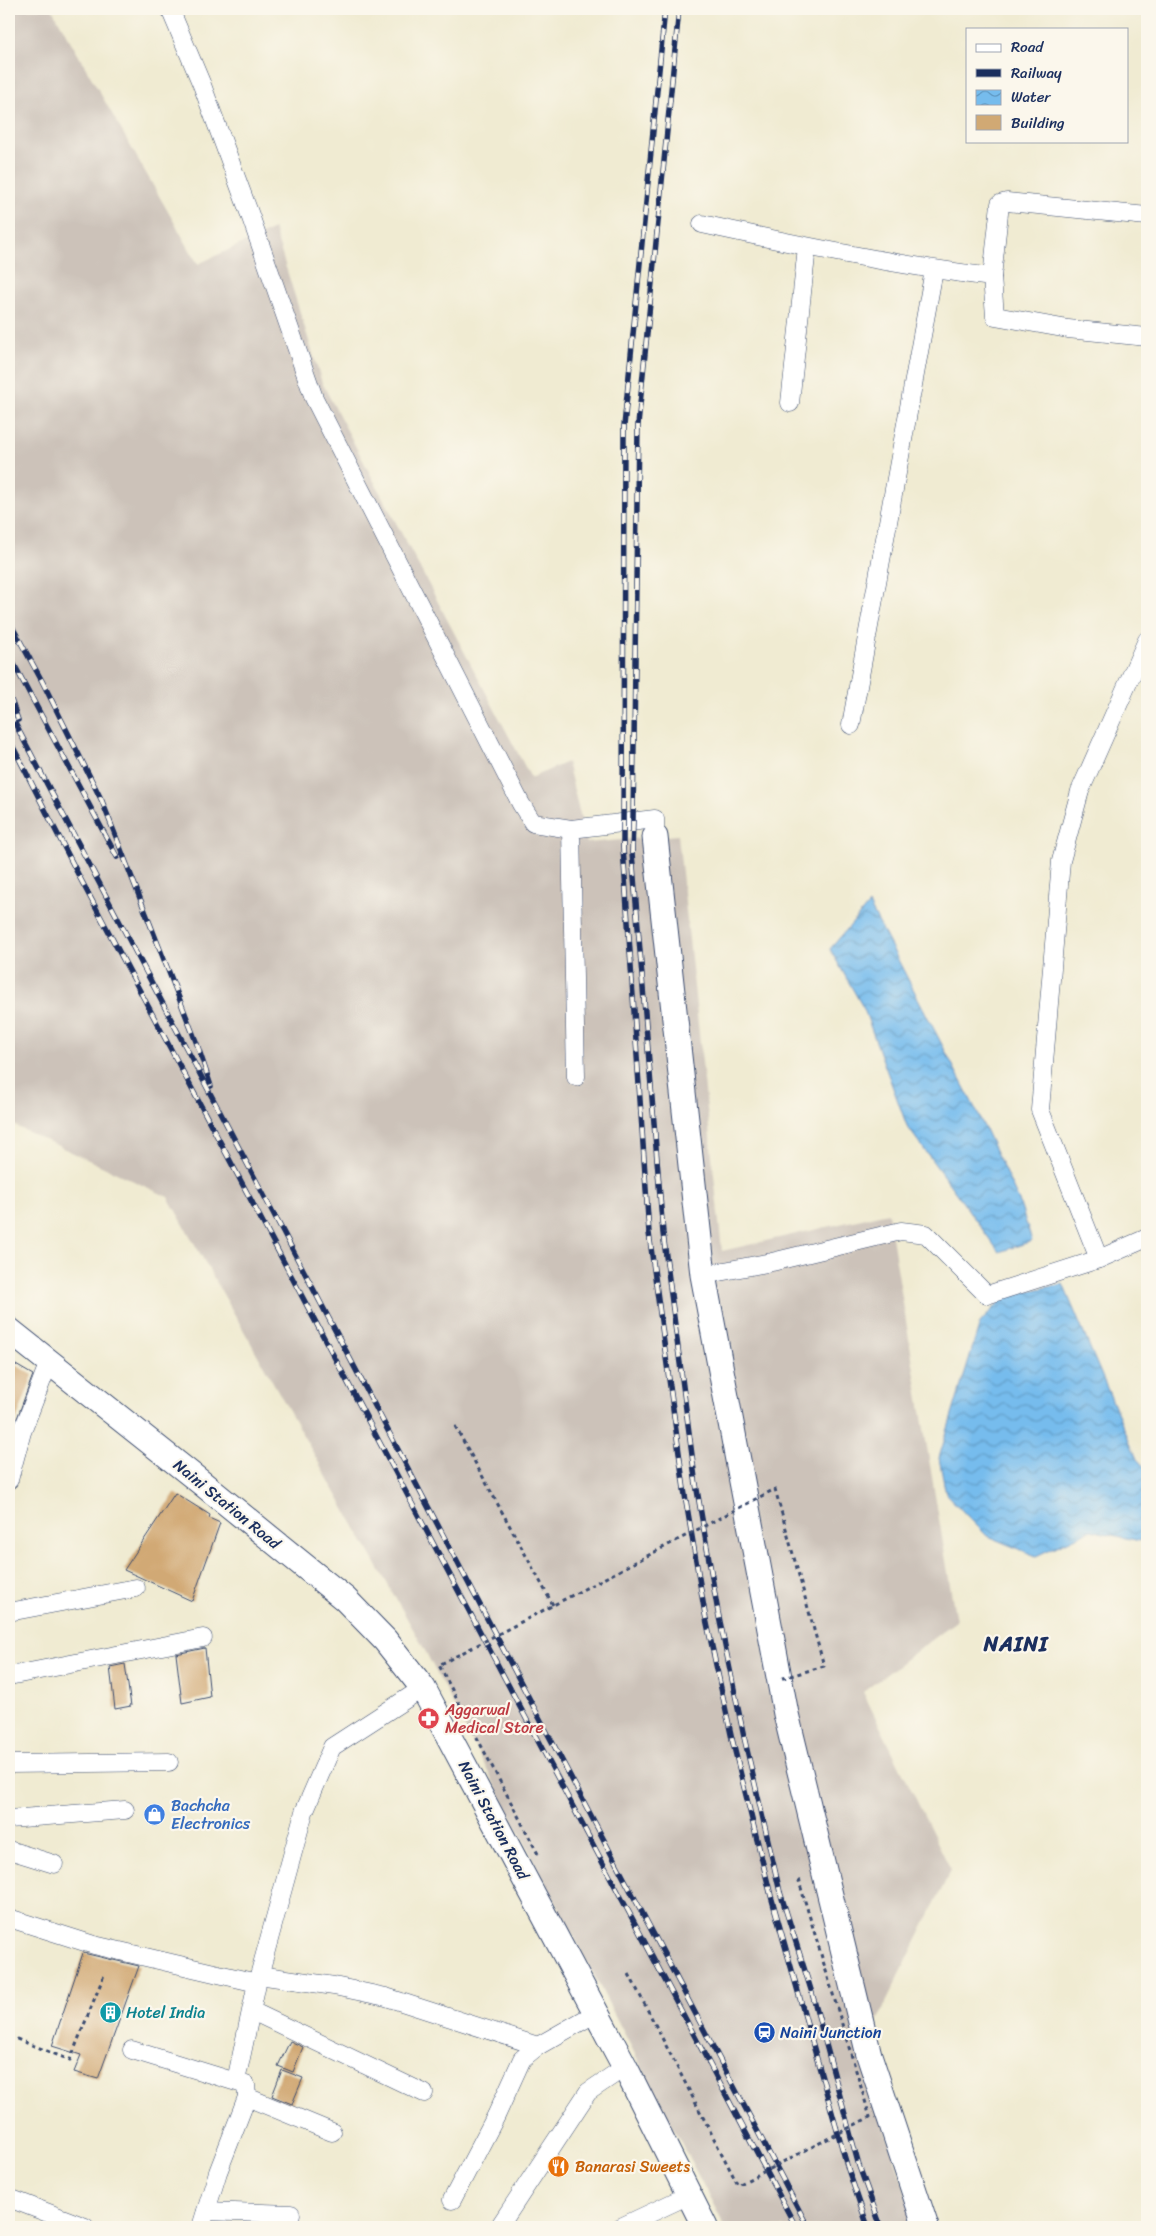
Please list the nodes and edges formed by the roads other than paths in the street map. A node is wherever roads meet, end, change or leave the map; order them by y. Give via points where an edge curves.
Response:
1 (170, 9) edge
2 (1147, 216) edge
3 (702, 224) dead end
4 (807, 247) junction
5 (934, 270) junction
6 (992, 277) junction
7 (1147, 338) edge
8 (790, 403) dead end
9 (1147, 640) edge
10 (851, 725) dead end
11 (571, 829) junction
12 (655, 837) joint
13 (576, 1077) dead end
14 (1147, 1238) edge
15 (1100, 1259) junction
16 (703, 1275) junction
17 (9, 1330) edge
18 (49, 1362) junction
19 (9, 1480) edge
20 (136, 1588) dead end
21 (9, 1612) edge
22 (203, 1638) dead end
23 (9, 1676) edge
24 (423, 1688) junction
25 (169, 1762) dead end
26 (9, 1764) edge
27 (125, 1810) dead end
28 (9, 1819) edge
29 (9, 1850) edge
30 (54, 1864) dead end
31 (9, 1918) edge
32 (258, 1979) junction
33 (252, 2011) junction
34 (596, 2013) junction
35 (538, 2046) junction
36 (132, 2050) dead end
37 (625, 2067) junction
38 (236, 2082) junction
39 (424, 2093) dead end
40 (247, 2097) junction
41 (332, 2132) dead end
42 (689, 2195) junction
43 (9, 2198) edge
44 (452, 2200) dead end
45 (204, 2219) edge
46 (85, 2227) edge
47 (285, 2227) edge
48 (499, 2227) edge
49 (621, 2227) edge
50 (705, 2227) edge
51 (926, 2227) edge

1 - 11 street via 202,85 314,398 521,804 533,823
2 - 6 street via 1007,202 1000,204
3 - 4 street
4 - 5 street
4 - 8 street
5 - 6 street
5 - 10 street
6 - 7 street via 995,316
9 - 15 street via 1080,791 1061,861 1040,1110
11 - 12 street via 655,819
11 - 13 street
12 - 16 street
14 - 15 street
15 - 16 street via 987,1295 926,1234 901,1231
16 - 51 street via 786,1714 869,2055
17 - 18 street, Naini Station Road
18 - 19 street via 22,1432
18 - 24 street, Naini Station Road via 344,1599 385,1640
20 - 21 street
22 - 23 street
24 - 32 street via 332,1747 304,1812
24 - 34 street, Naini Station Road
25 - 26 street
27 - 28 street
29 - 30 street
31 - 32 street via 94,1945
32 - 33 street
32 - 35 street via 334,1986 386,1997
33 - 38 street
33 - 39 street
34 - 35 street
34 - 37 street, Naini Station Road
35 - 44 street via 522,2059
36 - 38 street
37 - 42 street, Naini Station Road
37 - 48 street via 588,2092
38 - 40 street via 246,2085
40 - 41 street
40 - 45 street
42 - 49 street
42 - 50 street, Naini Station Road
43 - 46 street
45 - 47 street via 291,2214

